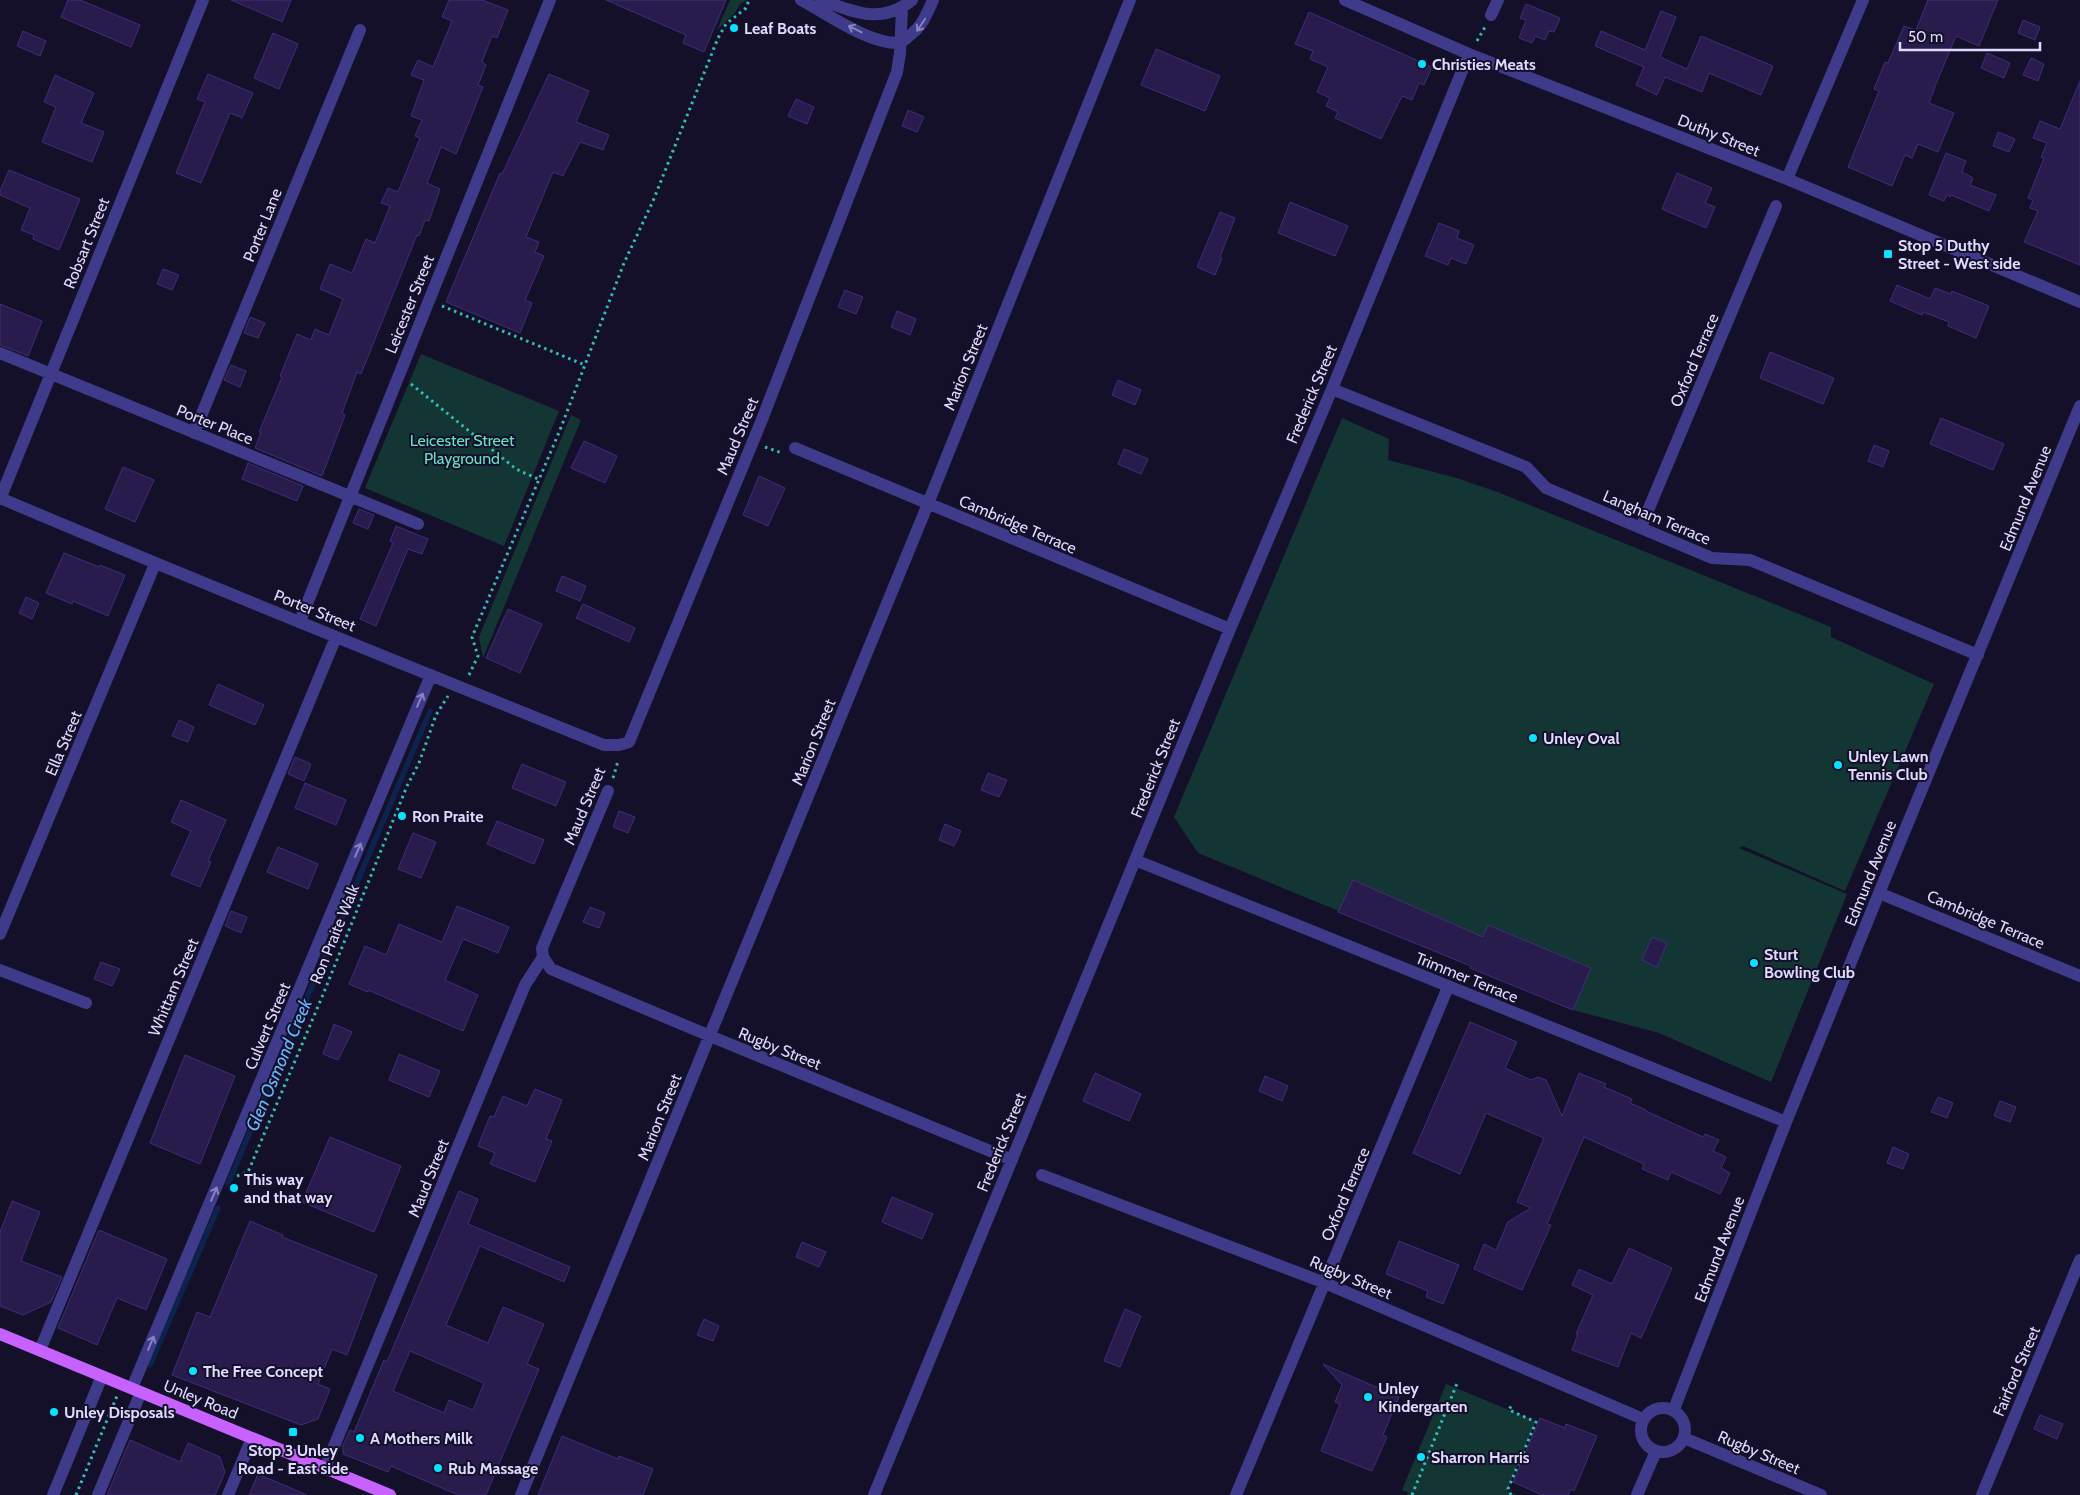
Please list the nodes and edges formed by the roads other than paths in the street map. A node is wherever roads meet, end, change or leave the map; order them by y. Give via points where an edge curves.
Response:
1 (203, 0) edge
2 (550, 0) edge
3 (801, 0) edge
4 (821, 0) edge
5 (912, 0) edge
6 (933, 0) edge
7 (1130, 0) edge
8 (1345, 0) edge
9 (1498, 0) edge
10 (1863, 0) edge
11 (902, 9) junction
12 (1491, 16) road end
13 (360, 30) dead end
14 (900, 43) junction
15 (1469, 54) junction
16 (1787, 180) junction
17 (1776, 206) dead end
18 (2080, 302) edge
19 (0, 353) edge
20 (50, 374) junction
21 (1332, 388) junction
22 (2080, 406) edge
23 (194, 433) junction
24 (795, 448) road end
25 (349, 496) junction
26 (0, 498) edge
27 (928, 504) junction
28 (418, 524) dead end
29 (1641, 527) junction
30 (156, 564) junction
31 (300, 621) junction
32 (1230, 629) junction
33 (336, 637) junction
34 (1978, 655) junction
35 (431, 675) junction
36 (619, 745) joint
37 (608, 790) road end
38 (1135, 860) junction
39 (1879, 893) junction
40 (0, 934) edge
41 (543, 957) junction
42 (0, 970) edge
43 (2080, 976) edge
44 (1448, 987) junction
45 (86, 1003) dead end
46 (710, 1036) junction
47 (1786, 1122) junction
48 (1012, 1160) junction
49 (1042, 1174) dead end
50 (2080, 1260) edge
51 (1325, 1283) junction
52 (0, 1334) edge
53 (40, 1350) junction
54 (102, 1376) junction
55 (137, 1390) junction
56 (1674, 1409) junction
57 (1643, 1419) junction
58 (252, 1438) junction
59 (1684, 1438) junction
60 (1656, 1451) junction
61 (325, 1468) junction
62 (53, 1495) edge
63 (98, 1495) edge
64 (228, 1495) edge
65 (390, 1495) edge
66 (521, 1495) edge
67 (874, 1495) edge
68 (1236, 1495) edge
69 (1637, 1495) edge
70 (1821, 1495) edge
71 (1982, 1495) edge

1 - 20 street, Robsart Street
2 - 25 street, Leicester Street
14 -> 3 street via 872,38
4 - 11 street via 863,14 884,15
5 - 11 street
6 -> 14 street via 917,31
7 - 27 street, Marion Street
8 - 15 street, Duthy Street
9 - 12 street
10 - 16 street
11 - 14 street, Maud Street
13 - 23 street, Porter Lane
14 - 36 street, Maud Street via 897,72 761,422 629,742
15 - 16 street, Duthy Street
15 - 21 street, Frederick Street
16 - 18 street, Duthy Street
17 - 29 street, Oxford Terrace
19 - 20 street, Porter Place
20 - 23 street, Porter Place
20 - 26 street, Robsart Street
21 - 29 street, Langham Terrace via 1526,468 1546,488
21 - 32 street, Frederick Street
22 - 34 street, Edmund Avenue
23 - 25 street, Porter Place
24 - 27 street, Cambridge Terrace
25 - 28 street, Porter Place
25 - 31 street, Leicester Street
26 - 30 street, Porter Street
27 - 32 street, Cambridge Terrace
27 - 46 street, Marion Street
29 - 34 street, Langham Terrace via 1712,558 1750,560
30 - 31 street, Porter Street
30 - 40 street, Ella Street
31 - 33 street, Porter Street
32 - 38 street, Frederick Street
33 - 35 street, Porter Street
33 - 53 street, Whittam Street
34 - 39 street, Edmund Avenue
35 - 36 street, Porter Street via 604,745
55 -> 35 street, Culvert Street
37 - 41 street, Maud Street via 542,948
38 - 44 street, Trimmer Terrace
38 - 48 street, Frederick Street
39 - 43 street, Cambridge Terrace
39 - 47 street, Edmund Avenue
41 - 46 street, Rugby Street via 551,969
41 - 61 street, Maud Street via 525,985
42 - 45 street
44 - 47 street, Trimmer Terrace
44 - 51 street, Oxford Terrace
46 - 48 street, Rugby Street
46 - 66 street, Marion Street
47 - 56 street, Edmund Avenue
48 - 67 street, Frederick Street
49 - 51 street, Rugby Street
50 - 71 street, Fairford Street
51 - 57 street, Rugby Street
51 - 68 street, Oxford Terrace
52 - 53 main road, Unley Road
53 - 54 main road, Unley Road
54 - 55 main road, Unley Road
54 - 62 street
55 - 58 main road, Unley Road
55 - 63 street, Culvert Street
56 - 57 street via 1656,1408
56 - 59 street via 1685,1422
57 - 60 street via 1642,1436 1646,1444
58 - 61 main road, Unley Road
58 - 64 street
59 - 60 street via 1671,1451
59 - 70 street, Rugby Street
60 - 69 street
61 - 65 main road, Unley Road

